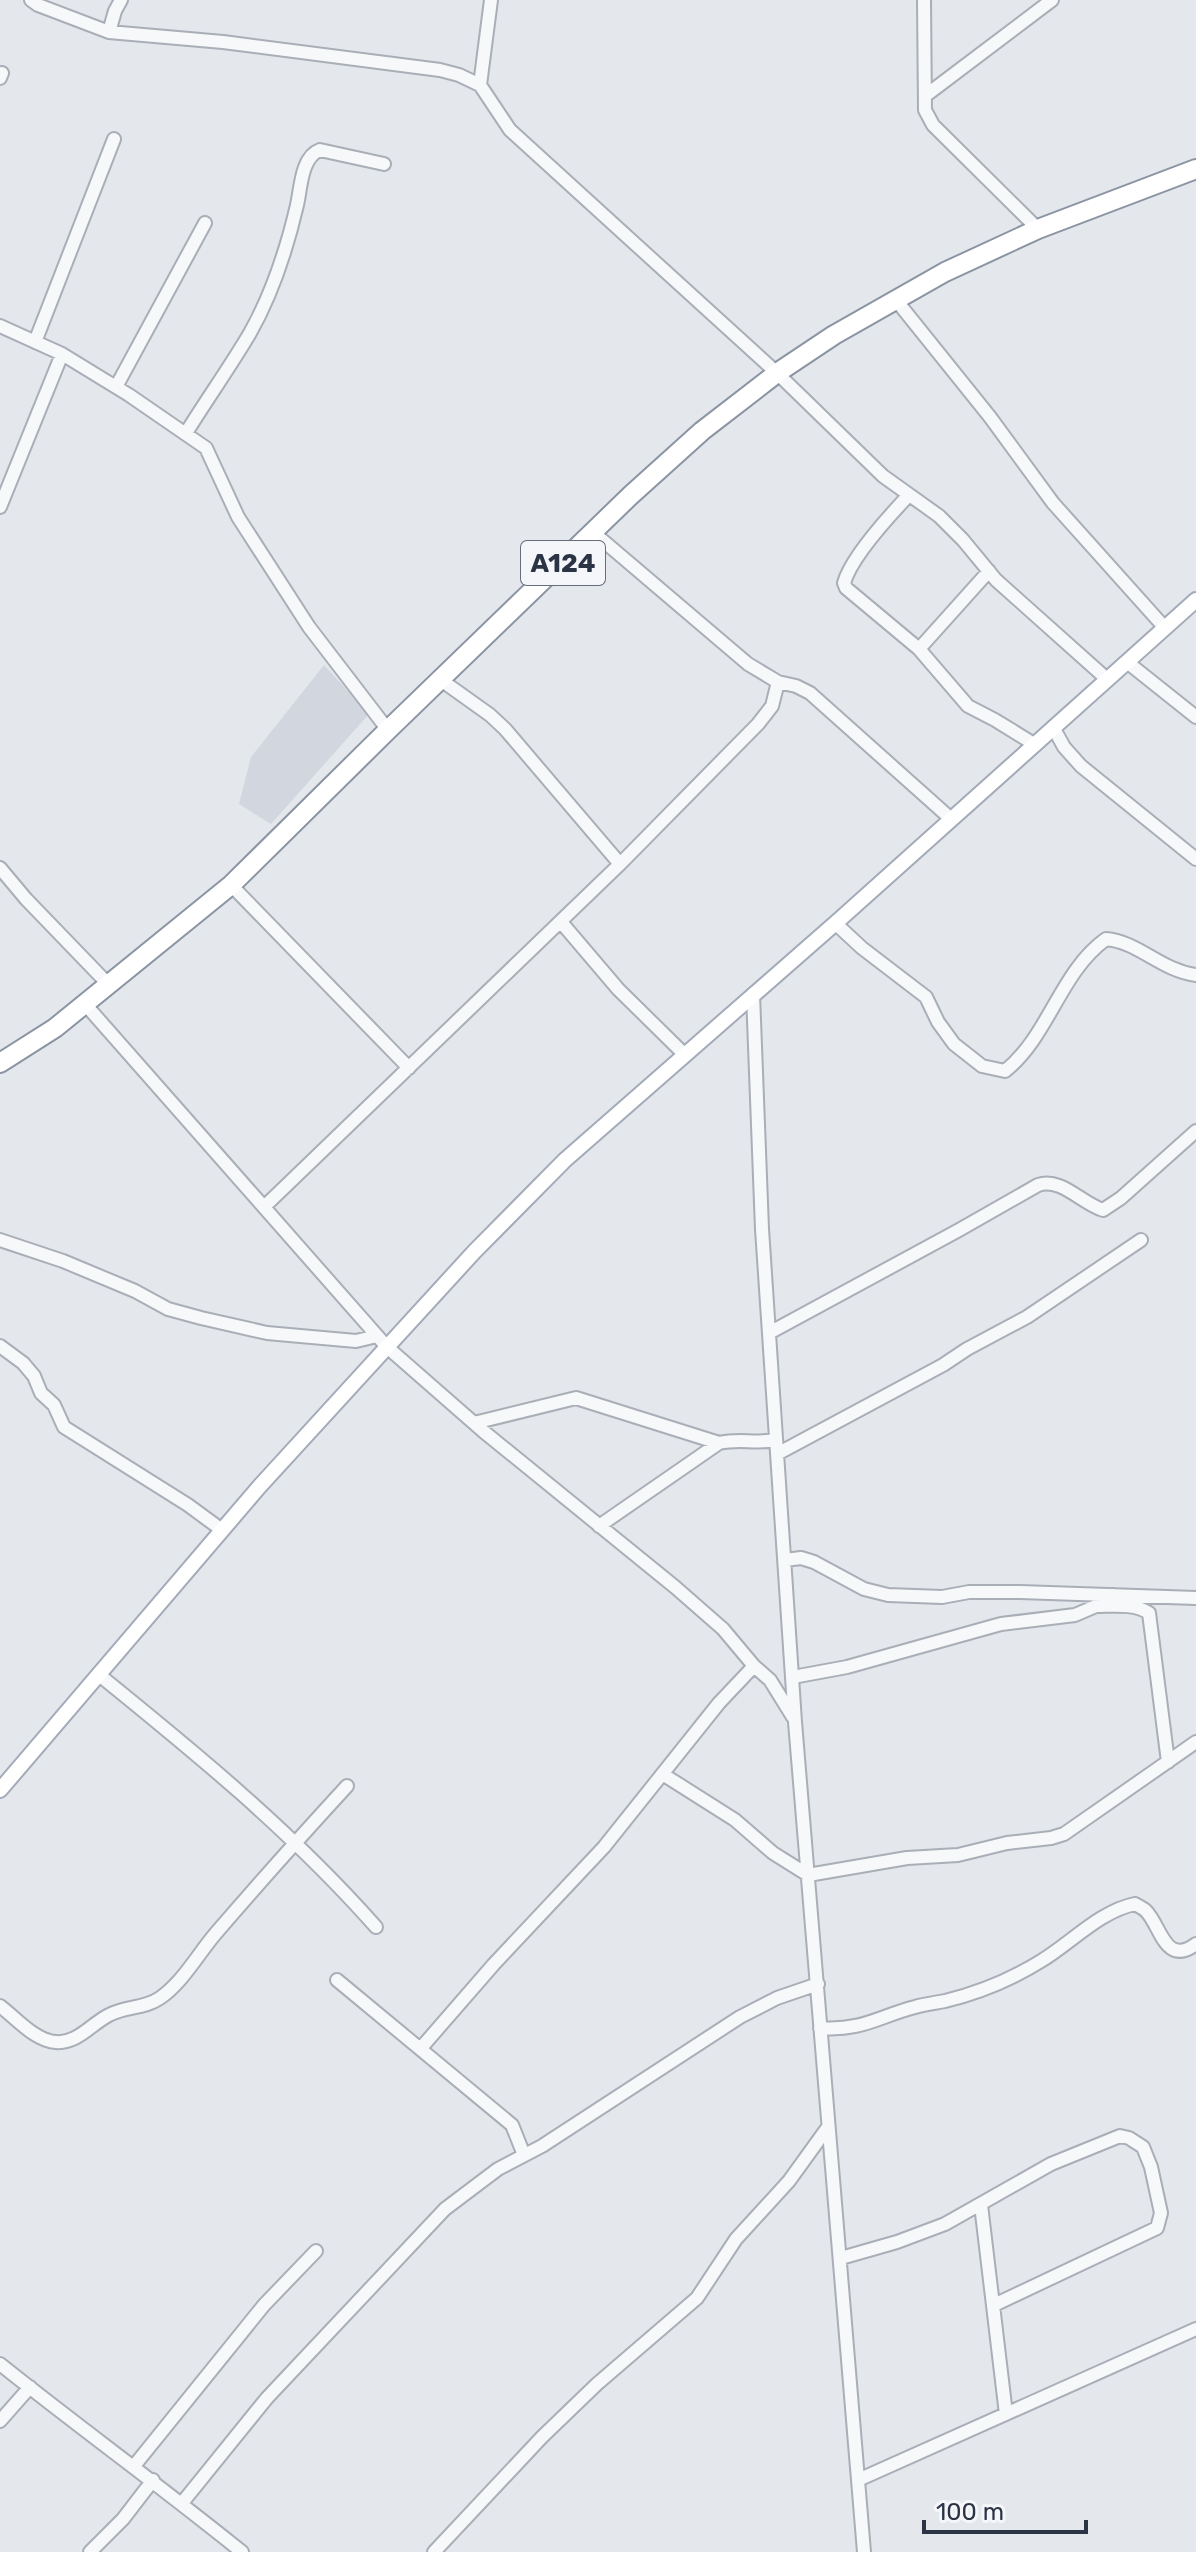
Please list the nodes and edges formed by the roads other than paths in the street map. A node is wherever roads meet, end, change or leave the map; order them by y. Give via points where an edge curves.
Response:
1 (31, 0) edge
2 (121, 0) edge
3 (491, 0) edge
4 (1052, 0) edge
5 (925, 1) edge
6 (109, 32) junction
7 (480, 85) junction
8 (925, 96) junction
9 (114, 139) dead end
10 (384, 164) dead end
11 (1196, 169) edge
12 (205, 223) dead end
13 (1038, 229) junction
14 (896, 300) junction
15 (0, 326) edge
16 (35, 342) junction
17 (62, 354) junction
18 (777, 373) junction
19 (116, 387) junction
20 (186, 433) junction
21 (909, 495) junction
22 (0, 507) edge
23 (594, 533) junction
24 (989, 571) junction
25 (1196, 600) edge
26 (1165, 628) junction
27 (919, 649) junction
28 (1127, 662) junction
29 (441, 680) junction
30 (1108, 680) junction
31 (778, 682) junction
32 (1196, 717) edge
33 (1053, 727) junction
34 (388, 730) junction
35 (1034, 744) junction
36 (950, 818) junction
37 (1196, 859) edge
38 (620, 864) junction
39 (0, 868) edge
40 (231, 885) junction
41 (561, 922) junction
42 (835, 923) junction
43 (1196, 975) edge
44 (109, 985) junction
45 (753, 994) junction
46 (85, 1004) junction
47 (684, 1054) junction
48 (0, 1063) edge
49 (409, 1068) junction
50 (1196, 1131) edge
51 (265, 1206) junction
52 (0, 1240) edge
53 (1141, 1240) dead end
54 (769, 1333) junction
55 (382, 1342) junction
56 (0, 1346) edge
57 (474, 1423) junction
58 (776, 1440) junction
59 (719, 1443) junction
60 (777, 1454) junction
61 (599, 1526) junction
62 (222, 1530) junction
63 (785, 1560) junction
64 (1113, 1595) junction
65 (1196, 1598) edge
66 (1096, 1606) junction
67 (754, 1666) junction
68 (98, 1674) junction
69 (793, 1677) junction
70 (795, 1722) junction
71 (1196, 1742) edge
72 (1168, 1762) junction
73 (664, 1775) junction
74 (347, 1786) dead end
75 (0, 1790) edge
76 (296, 1842) junction
77 (808, 1875) junction
78 (376, 1927) dead end
79 (1193, 1947) edge
80 (1196, 1961) edge
81 (337, 1980) dead end
82 (818, 1984) junction
83 (0, 2006) edge
84 (820, 2028) junction
85 (421, 2048) junction
86 (828, 2127) junction
87 (524, 2155) junction
88 (981, 2205) junction
89 (316, 2251) dead end
90 (841, 2258) junction
91 (994, 2305) junction
92 (1196, 2329) edge
93 (0, 2364) edge
94 (30, 2387) junction
95 (1006, 2414) junction
96 (0, 2421) edge
97 (134, 2466) junction
98 (153, 2480) junction
99 (858, 2480) junction
100 (182, 2503) junction
101 (863, 2551) edge
102 (90, 2552) edge
103 (242, 2552) edge
104 (434, 2552) edge

1 - 6 street
2 - 6 street
3 - 7 street
4 - 8 street
5 - 8 street
6 - 7 street via 440,70
7 - 18 street via 510,130
8 - 13 street via 933,125
9 - 16 street
10 - 20 street via 320,150 311,155 263,306
11 - 13 highway, A124
12 - 19 street
13 - 14 highway, A124
14 - 18 highway, A124
14 - 26 street via 1053,503
15 - 16 street
16 - 17 street
17 - 19 street
17 - 22 street
18 - 21 street
18 - 23 highway, A124 via 702,431
19 - 20 street
20 - 34 street via 206,448 238,517 309,627
21 - 24 street via 939,516
21 - 27 street via 878,529 844,583
23 - 29 highway, A124
23 - 31 street via 748,664
24 - 27 street
24 - 30 street
25 - 26 main road
26 - 28 main road
27 - 35 street via 968,706
28 - 30 main road
28 - 32 street
29 - 34 highway, A124
29 - 38 street via 505,729
30 - 33 main road
31 - 36 street via 810,693
31 - 38 street via 772,706 758,724
33 - 35 main road
33 - 37 street via 1081,766
34 - 40 highway, A124
35 - 36 main road
36 - 42 main road
38 - 41 street
39 - 44 street
40 - 44 highway, A124
40 - 49 street
41 - 47 street
41 - 49 street
42 - 43 street via 926,997 954,1044 982,1066 1005,1071 1023,1058 1073,974 1106,939 1122,940 1178,972
42 - 45 main road
44 - 46 highway, A124
45 - 47 main road
45 - 54 street
46 - 48 highway, A124
46 - 51 street
47 - 55 main road via 565,1160
49 - 51 street
50 - 54 street via 1103,1210 1055,1183 1038,1185
51 - 55 street
52 - 55 street via 201,1318 267,1333
53 - 60 street via 1027,1317
54 - 58 street
55 - 57 street
55 - 62 main road
56 - 62 street via 34,1376 64,1427
57 - 59 street via 576,1398
57 - 61 street
58 - 59 street
58 - 60 street
59 - 61 street
60 - 63 street
61 - 67 street via 723,1629
62 - 68 main road
63 - 64 street via 814,1562 864,1589 888,1595
63 - 69 street
64 - 65 street
64 - 66 street
66 - 69 street via 1075,1615 1001,1624
66 - 72 street via 1128,1606 1149,1613
67 - 70 street via 770,1680
67 - 73 street
68 - 75 main road
68 - 76 street via 207,1761
69 - 70 street
70 - 77 street
71 - 72 street
72 - 77 street via 1064,1834
73 - 77 street
73 - 85 street
74 - 76 street
76 - 78 street
76 - 83 street via 159,1999 108,2015 70,2041 56,2042 38,2036
77 - 82 street
79 - 80 street
79 - 84 street via 1166,1945 1146,1911 1135,1904 1124,1906 1030,1968 986,1988 861,2026
81 - 85 street
82 - 84 street
82 - 87 street via 740,2017
84 - 86 street
85 - 87 street via 512,2125
86 - 90 street
86 - 104 street via 789,2181 736,2239 697,2298 542,2437
87 - 100 street via 438,2216 267,2398
88 - 90 street via 945,2224
88 - 91 street
88 - 91 street via 1051,2164 1120,2136 1143,2147 1161,2213 1157,2228
89 - 97 street via 264,2305
90 - 99 street
91 - 95 street
92 - 95 street
93 - 94 street
94 - 96 street
94 - 97 street
95 - 99 street
97 - 98 street
98 - 100 street
98 - 102 street
99 - 101 street
100 - 103 street

